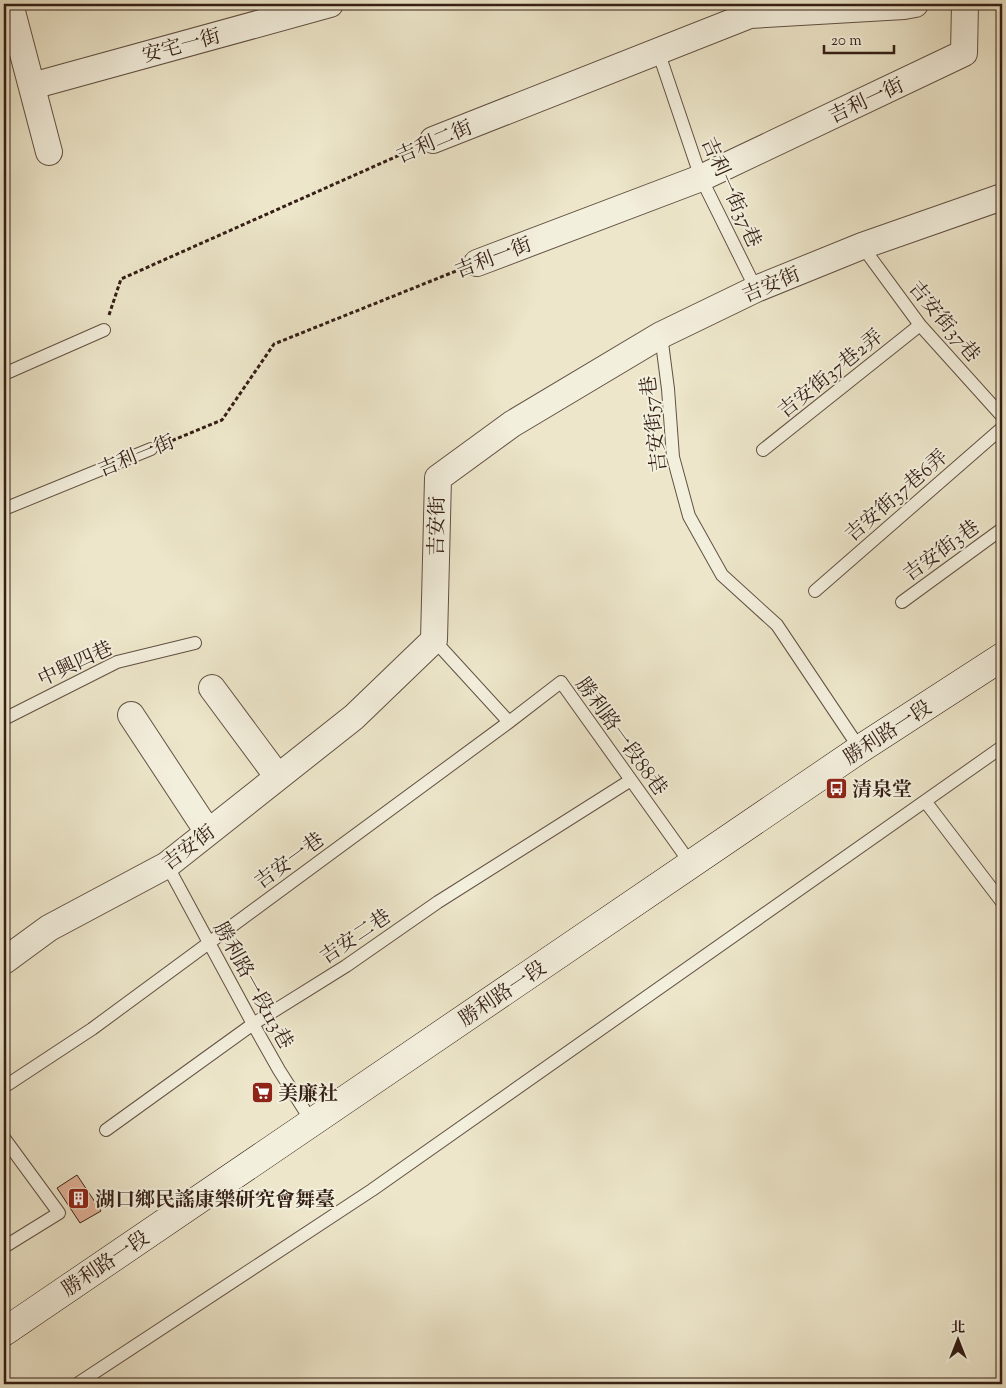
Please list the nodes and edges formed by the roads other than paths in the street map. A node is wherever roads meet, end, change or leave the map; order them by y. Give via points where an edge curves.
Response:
1 (10, 4) edge
2 (330, 4) edge
3 (915, 4) edge
4 (965, 4) edge
5 (658, 51) junction
6 (32, 86) junction
7 (433, 140) road end
8 (49, 152) dead end
9 (700, 178) junction
10 (1002, 197) edge
11 (862, 246) junction
12 (477, 263) road end
13 (756, 289) junction
14 (920, 325) junction
15 (104, 330) road end
16 (661, 335) junction
17 (4, 374) edge
18 (1002, 416) edge
19 (1002, 428) edge
20 (152, 449) road end
21 (763, 450) dead end
22 (4, 509) edge
23 (1002, 529) edge
24 (815, 591) dead end
25 (902, 602) dead end
26 (434, 640) junction
27 (195, 643) dead end
28 (1002, 658) edge
29 (212, 688) dead end
30 (131, 715) dead end
31 (4, 719) edge
32 (509, 722) junction
33 (1002, 747) edge
34 (860, 749) junction
35 (278, 777) junction
36 (630, 780) junction
37 (925, 801) junction
38 (208, 832) junction
39 (167, 864) junction
40 (691, 864) junction
41 (1002, 902) edge
42 (209, 942) junction
43 (4, 961) edge
44 (253, 1024) junction
45 (4, 1087) edge
46 (312, 1122) junction
47 (106, 1130) dead end
48 (4, 1138) edge
49 (4, 1247) edge
50 (4, 1332) edge
51 (77, 1384) edge

1 - 6 street
2 - 6 street, 安宅一街
3 - 5 street, 吉利二街 via 750,15
4 - 9 street, 吉利一街 via 964,54
5 - 7 street, 吉利二街
5 - 9 lane, 吉利一街37巷
6 - 8 street
9 - 12 street, 吉利一街
9 - 13 lane, 吉利一街37巷
10 - 11 street, 吉安街
11 - 13 street, 吉安街
11 - 14 lane, 吉安街37巷
13 - 16 street, 吉安街
14 - 18 lane, 吉安街37巷
14 - 21 lane, 吉安街37巷2弄
15 - 17 lane
16 - 26 street, 吉安街 via 512,424 438,478
16 - 34 lane, 吉安街57巷 via 673,457 689,516 722,576 777,625
19 - 24 lane, 吉安街37巷6弄
20 - 22 lane, 吉利一街
23 - 25 lane, 吉安街3巷
26 - 32 lane
26 - 35 street, 吉安街 via 354,717
27 - 31 lane, 中興四巷 via 117,662
28 - 34 main road, 勝利路一段
29 - 35 street
30 - 38 street
32 - 36 lane, 勝利路一段88巷 via 560,682
32 - 42 lane, 吉安一巷
33 - 37 lane
34 - 40 main road, 勝利路一段
35 - 38 street, 吉安街
36 - 40 lane, 勝利路一段88巷
36 - 44 lane, 吉安二巷
37 - 41 lane
37 - 51 lane via 372,1190
38 - 39 street, 吉安街
39 - 42 lane, 勝利路一段113巷
39 - 43 street, 吉安街 via 49,928
40 - 46 main road, 勝利路一段
42 - 44 lane, 勝利路一段113巷
42 - 45 lane, 吉安一巷 via 92,1029
44 - 46 lane, 勝利路一段113巷
44 - 47 lane, 吉安二巷
46 - 50 main road, 勝利路一段
48 - 49 lane via 58,1213

